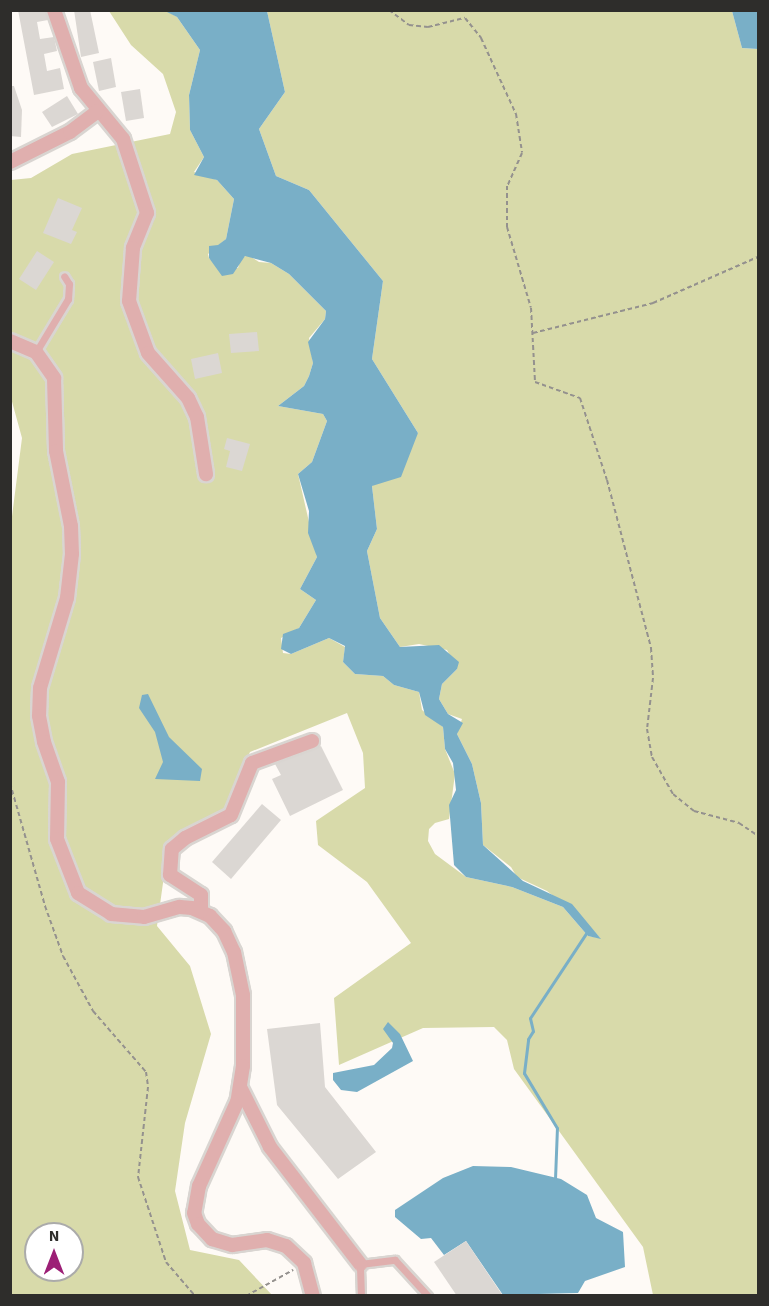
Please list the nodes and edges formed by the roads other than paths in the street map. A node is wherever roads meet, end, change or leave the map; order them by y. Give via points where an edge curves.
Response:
1 (54, 10) edge
2 (97, 112) junction
3 (10, 162) edge
4 (64, 276) dead end
5 (10, 340) edge
6 (36, 352) junction
7 (206, 474) dead end
8 (312, 741) dead end
9 (201, 911) junction
10 (240, 1087) junction
11 (360, 1264) junction
12 (313, 1296) edge
13 (361, 1296) edge
14 (428, 1296) edge

1 - 2 street via 74,74
2 - 3 street via 70,132
2 - 7 street via 123,139 147,213 133,248 129,273 129,302 138,333 148,353 192,408
4 - 6 lane via 69,284 68,299
5 - 6 street
6 - 9 street via 54,378 56,451 72,554 67,598 40,688 39,716 58,782 57,839 78,893 111,914 144,917 180,907
8 - 9 street via 252,764 231,814 184,838 172,849 170,875 201,896
9 - 10 street via 224,932 238,967 245,1022
10 - 11 street via 270,1146
10 - 12 street via 231,1119 199,1186 194,1213 213,1239 232,1245 267,1240 286,1246 304,1263
11 - 13 lane
11 - 14 lane via 395,1260

